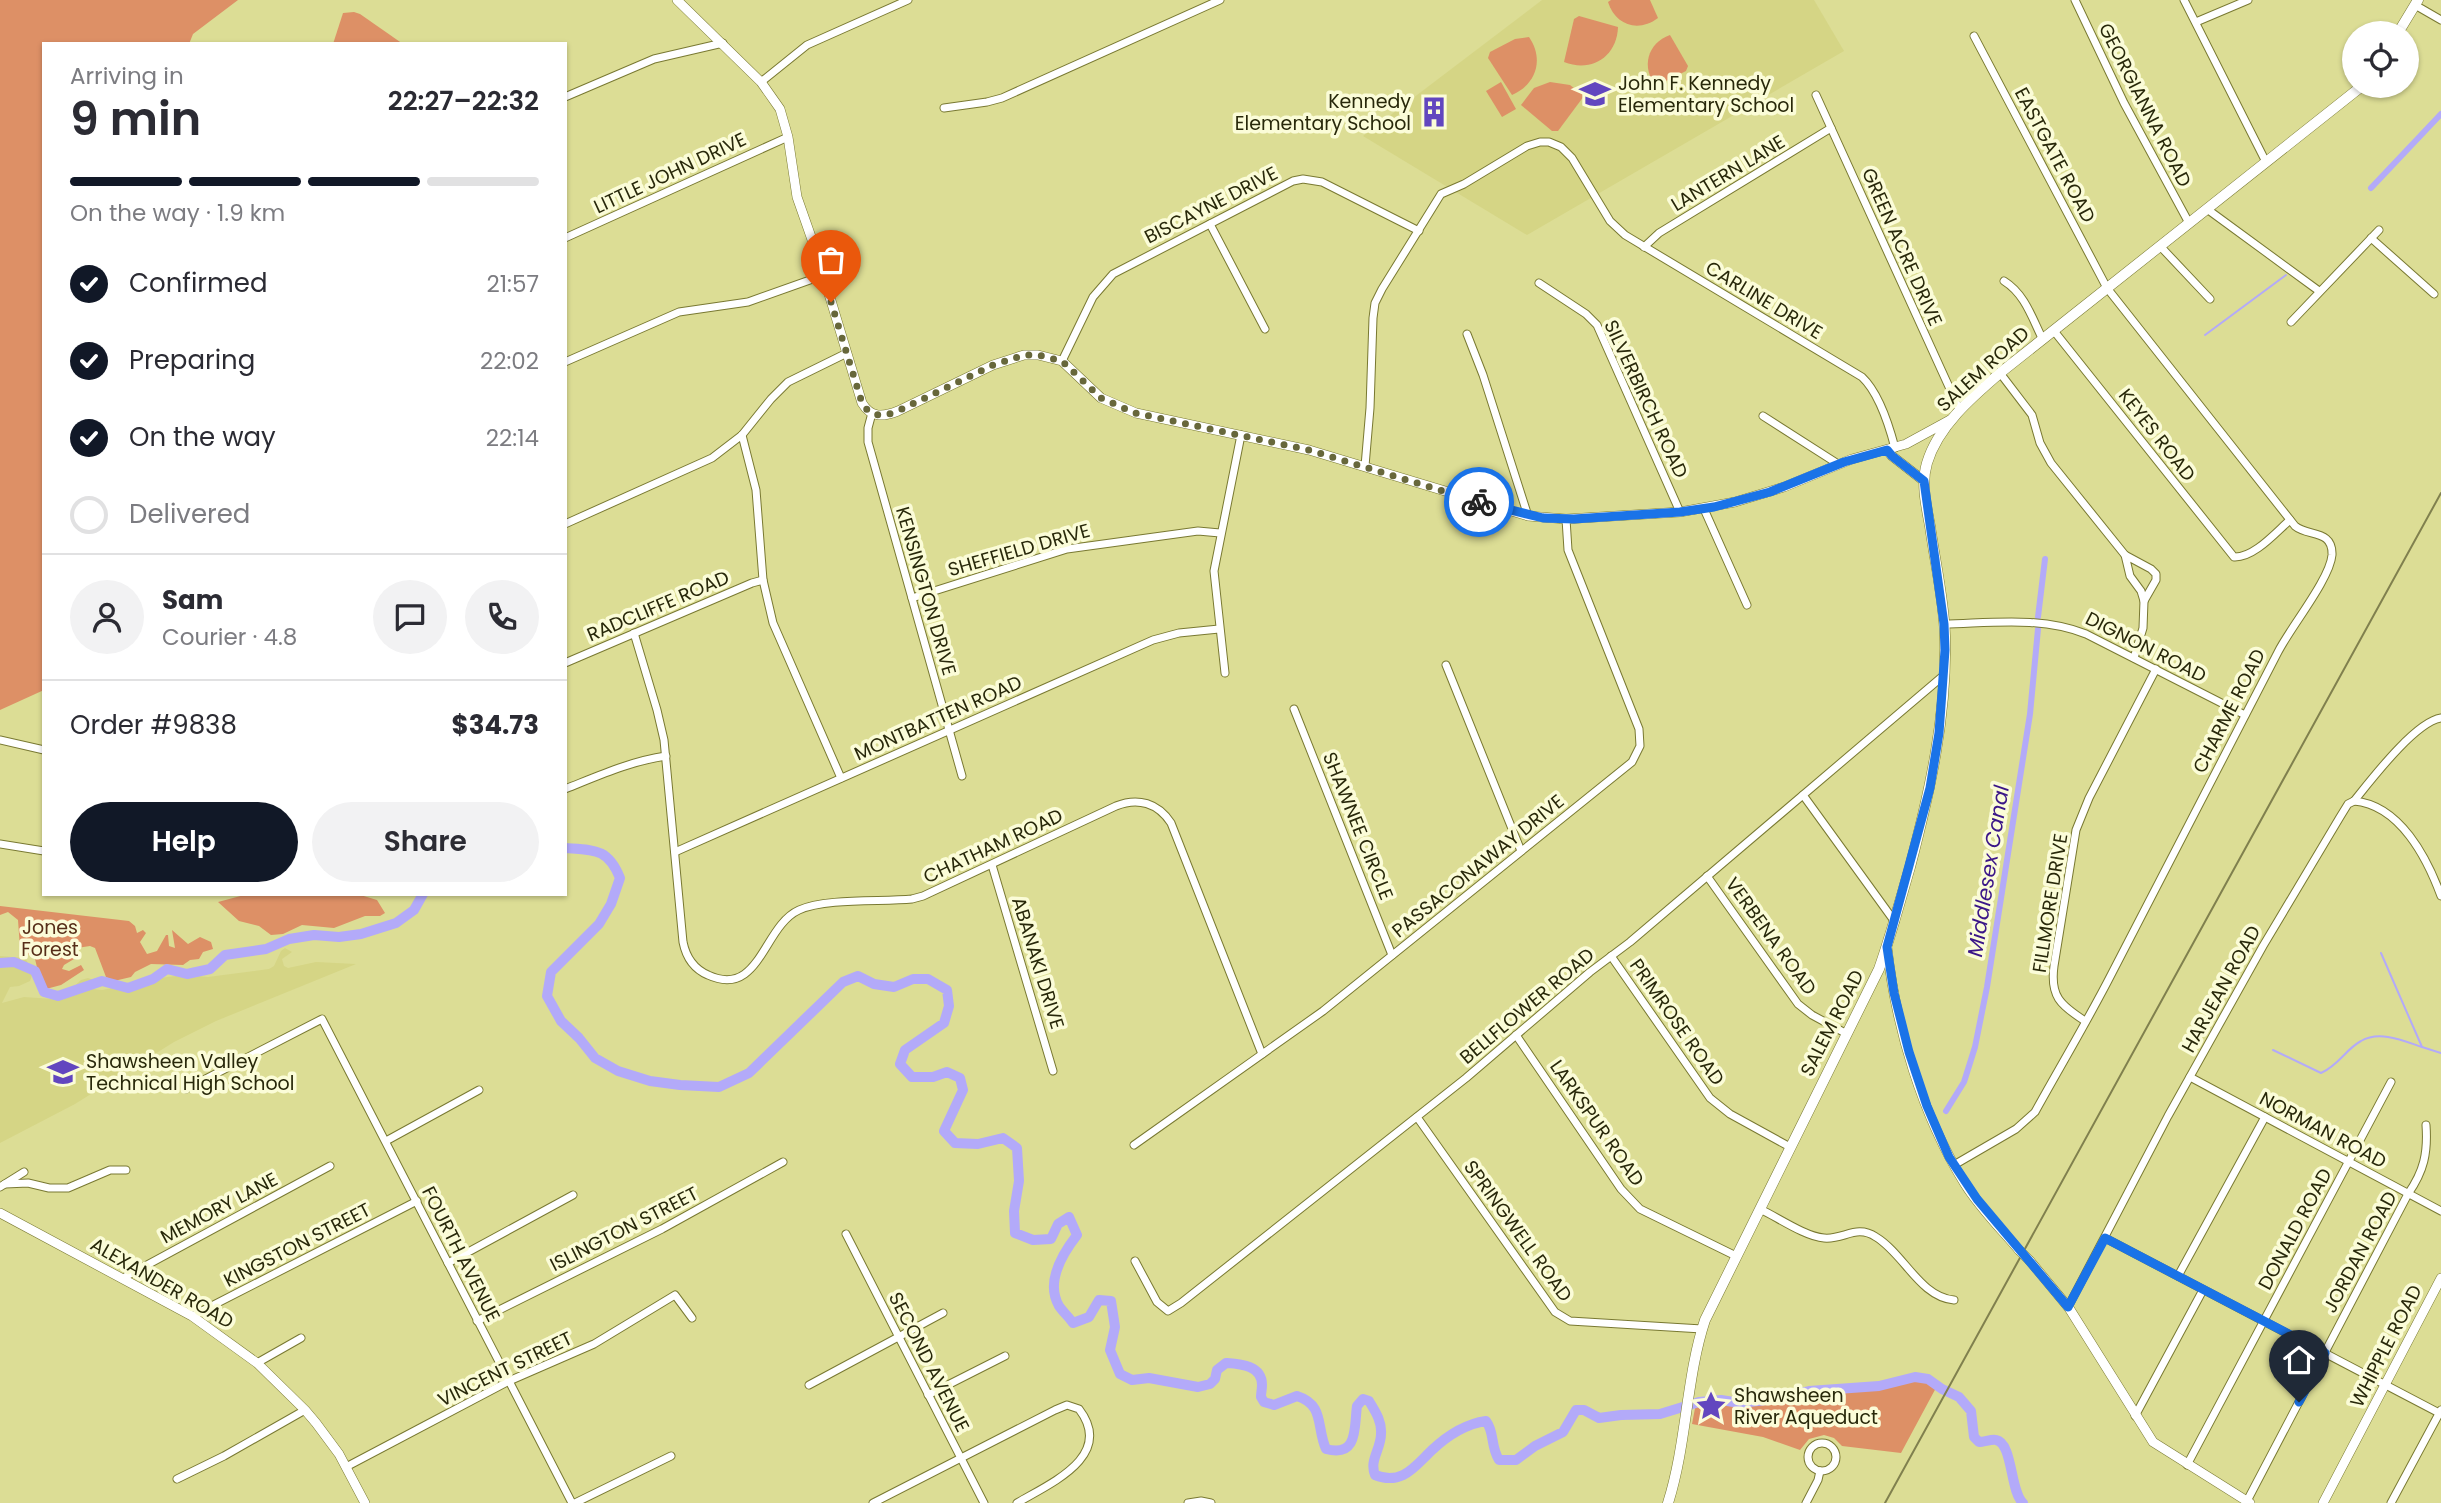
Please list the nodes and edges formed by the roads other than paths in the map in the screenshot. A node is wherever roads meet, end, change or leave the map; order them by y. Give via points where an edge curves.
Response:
1 (677, 0) edge
2 (908, 0) edge
3 (1220, 0) edge
4 (2075, 0) edge
5 (2184, 0) edge
6 (2248, 0) edge
7 (2416, 2) edge
8 (2441, 20) edge
9 (2405, 21) edge
10 (2196, 22) junction
11 (1974, 36) dead end
12 (723, 43) junction
13 (761, 82) junction
14 (1816, 95) dead end
15 (567, 96) edge
16 (2347, 98) edge
17 (944, 108) dead end
18 (1831, 128) junction
19 (788, 137) junction
20 (2266, 162) junction
21 (2207, 209) junction
22 (2189, 223) junction
23 (1210, 224) junction
24 (2379, 230) dead end
25 (1419, 231) junction
26 (567, 237) edge
27 (2371, 238) junction
28 (2160, 246) junction
29 (1644, 247) junction
30 (824, 275) junction
31 (2004, 281) dead end
32 (1539, 283) dead end
33 (2107, 288) junction
34 (2319, 291) junction
35 (2434, 294) dead end
36 (2210, 299) dead end
37 (2291, 321) dead end
38 (1265, 329) dead end
39 (2054, 331) junction
40 (1467, 334) dead end
41 (2043, 340) junction
42 (847, 354) junction
43 (567, 361) edge
44 (1062, 361) junction
45 (2000, 373) junction
46 (872, 413) junction
47 (1959, 413) junction
48 (1763, 416) dead end
49 (742, 435) junction
50 (1241, 435) junction
51 (1891, 449) junction
52 (1838, 464) junction
53 (1365, 466) junction
54 (1924, 481) junction
55 (1704, 509) junction
56 (1680, 512) junction
57 (1528, 516) junction
58 (1566, 519) junction
59 (2290, 520) junction
60 (567, 523) edge
61 (1220, 533) junction
62 (2125, 555) junction
63 (763, 580) junction
64 (912, 598) junction
65 (2144, 601) junction
66 (1747, 605) dead end
67 (1944, 624) junction
68 (1219, 629) junction
69 (634, 633) junction
70 (2134, 658) junction
71 (567, 662) edge
72 (1446, 665) dead end
73 (2156, 669) junction
74 (1225, 673) dead end
75 (1943, 676) junction
76 (1294, 709) dead end
77 (2245, 715) junction
78 (2441, 718) edge
79 (949, 730) junction
80 (0, 740) edge
81 (42, 750) edge
82 (666, 756) junction
83 (962, 776) dead end
84 (841, 778) junction
85 (567, 788) edge
86 (1803, 795) junction
87 (2354, 801) junction
88 (0, 844) edge
89 (42, 850) edge
90 (1521, 851) junction
91 (675, 852) junction
92 (992, 865) junction
93 (1707, 876) junction
94 (2441, 896) edge
95 (1895, 922) junction
96 (1887, 947) junction
97 (1392, 955) junction
98 (1611, 956) junction
99 (2085, 1021) junction
100 (1847, 1034) junction
101 (1516, 1035) junction
102 (1262, 1054) junction
103 (1053, 1071) dead end
104 (2190, 1077) junction
105 (2391, 1082) dead end
106 (186, 1088) dead end
107 (480, 1090) dead end
108 (1417, 1117) junction
109 (2265, 1117) junction
110 (2426, 1125) dead end
111 (386, 1142) junction
112 (1134, 1145) dead end
113 (1790, 1147) junction
114 (2348, 1162) junction
115 (783, 1163) dead end
116 (1954, 1165) junction
117 (330, 1166) dead end
118 (126, 1170) dead end
119 (24, 1172) dead end
120 (2, 1186) edge
121 (2408, 1194) junction
122 (573, 1195) dead end
123 (417, 1201) junction
124 (1760, 1209) junction
125 (2441, 1211) edge
126 (0, 1213) edge
127 (846, 1234) dead end
128 (2105, 1238) junction
129 (1736, 1256) junction
130 (1135, 1261) dead end
131 (448, 1263) junction
132 (2178, 1276) junction
133 (122, 1278) junction
134 (2441, 1278) edge
135 (2203, 1290) junction
136 (1954, 1300) dead end
137 (2068, 1307) junction
138 (943, 1313) dead end
139 (192, 1316) junction
140 (692, 1318) dead end
141 (477, 1321) junction
142 (2264, 1321) junction
143 (1702, 1329) junction
144 (897, 1337) junction
145 (301, 1338) dead end
146 (2325, 1353) junction
147 (1004, 1356) dead end
148 (257, 1363) junction
149 (509, 1381) junction
150 (808, 1385) dead end
151 (2386, 1385) junction
152 (928, 1395) junction
153 (305, 1409) junction
154 (2440, 1412) edge
155 (2135, 1416) junction
156 (671, 1456) dead end
157 (960, 1458) junction
158 (2188, 1465) junction
159 (346, 1467) junction
160 (1819, 1471) junction
161 (177, 1479) dead end
162 (2248, 1502) edge
163 (365, 1503) edge
164 (573, 1503) edge
165 (873, 1503) edge
166 (984, 1503) edge
167 (1017, 1503) edge
168 (1188, 1503) edge
169 (1211, 1503) edge
170 (1668, 1503) edge
171 (1805, 1503) edge
172 (2323, 1503) edge
173 (2391, 1503) edge

1 - 12 street
2 - 13 street via 807,46
3 - 17 street via 1002,98
4 - 22 street, GEORGIANNA ROAD
5 - 10 street
6 - 10 street
7 - 8 street
7 - 9 main road
10 - 20 street
11 - 33 street, EASTGATE ROAD
12 - 13 street
12 - 15 street via 654,59
13 - 19 street via 780,109
14 - 18 street, GREEN ACRE DRIVE
16 - 20 main road, SALEM ROAD
18 - 29 street, LANTERN LANE via 1659,233
18 - 47 street, GREEN ACRE DRIVE
19 - 26 street, LITTLE JOHN DRIVE
19 - 30 street via 797,197
20 - 21 main road, SALEM ROAD
21 - 22 main road, SALEM ROAD
21 - 34 street
22 - 28 main road, SALEM ROAD
23 - 25 street, BISCAYNE DRIVE via 1303,179 1329,185
23 - 38 street
23 - 44 street, BISCAYNE DRIVE via 1105,281
24 - 27 street
25 - 29 street, CARLINE DRIVE via 1443,193 1519,150 1549,142 1572,159 1614,226
25 - 53 street, CARLINE DRIVE via 1374,309
27 - 34 street
27 - 35 street
28 - 33 main road, SALEM ROAD
28 - 36 street
29 - 51 street, CARLINE DRIVE via 1858,374 1873,392
30 - 42 street
30 - 43 street via 748,302 679,312
31 - 41 street via 2023,298
32 - 56 street, SILVERBIRCH ROAD via 1597,326
33 - 39 main road, SALEM ROAD
33 - 59 street, CHARME ROAD
34 - 37 street
39 - 41 main road, SALEM ROAD
39 - 59 street, KEYES ROAD via 2232,555 2237,558 2258,547
40 - 57 street
41 - 45 main road, SALEM ROAD
42 - 46 street via 862,403
42 - 49 street via 794,377
44 - 46 street via 1038,355 1017,357 898,411 883,416
44 - 50 street via 1090,390 1115,406
45 - 47 main road, SALEM ROAD
45 - 62 street via 2032,415 2051,463
46 - 64 street, KENSINGTON DRIVE via 869,442
47 - 51 street via 1929,433
47 - 54 main road, SALEM ROAD via 1934,444
48 - 52 street
49 - 60 street via 712,458
49 - 63 street via 756,490
50 - 53 street
50 - 61 street
51 - 52 street
51 - 54 street via 1892,456
52 - 55 street via 1784,487
53 - 57 street
54 - 67 main road, SALEM ROAD
55 - 56 street
55 - 66 street
56 - 58 street
57 - 58 street
58 - 90 street, PASSACONAWAY DRIVE via 1568,550 1636,721 1640,746 1632,762
59 - 77 street, CHARME ROAD via 2301,531 2325,537 2332,557
61 - 64 street, SHEFFIELD DRIVE via 1198,531 1067,549
61 - 68 street via 1213,570
62 - 65 street
62 - 65 street via 2156,574
63 - 69 street, RADCLIFFE ROAD
63 - 84 street via 773,623
64 - 79 street, KENSINGTON DRIVE
65 - 70 street via 2143,628
67 - 70 street, DIGNON ROAD via 2050,623 2087,634
67 - 75 main road, SALEM ROAD
68 - 74 street
68 - 79 street, MONTBATTEN ROAD via 1153,640
69 - 71 street, RADCLIFFE ROAD
69 - 82 street, CHATHAM ROAD
70 - 73 street, DIGNON ROAD
72 - 90 street
73 - 77 street, DIGNON ROAD
73 - 99 street, FILLMORE DRIVE via 2089,798 2073,841 2053,986 2067,1010
75 - 86 street, BELLFLOWER ROAD
75 - 95 main road, SALEM ROAD via 1930,788
76 - 97 street, SHAWNEE CIRCLE
77 - 99 street, CHARME ROAD
78 - 87 street, HARJEAN ROAD via 2425,724
79 - 83 street, KENSINGTON DRIVE
79 - 84 street, MONTBATTEN ROAD
80 - 81 street
82 - 85 street via 647,758
82 - 91 street, CHATHAM ROAD
84 - 91 street, MONTBATTEN ROAD
86 - 93 street, BELLFLOWER ROAD
86 - 95 street
87 - 94 street via 2372,805 2406,831
87 - 104 street, HARJEAN ROAD via 2312,862
88 - 89 street
90 - 97 street, PASSACONAWAY DRIVE
91 - 92 street, CHATHAM ROAD via 685,950 698,970 721,979 751,970 776,928 798,911 828,904 912,900
92 - 102 street, CHATHAM ROAD via 1122,803 1136,801 1157,807 1174,829
92 - 103 street, ABANAKI DRIVE
93 - 98 street, BELLFLOWER ROAD
93 - 100 street, VERBENA ROAD via 1798,1004
95 - 96 main road, SALEM ROAD
96 - 100 main road, SALEM ROAD
96 - 116 street via 1909,1052
97 - 102 street, PASSACONAWAY DRIVE via 1323,1012
98 - 101 street, BELLFLOWER ROAD
98 - 113 street, PRIMROSE ROAD via 1710,1098
99 - 116 street, CHARME ROAD via 2035,1112
100 - 113 main road, SALEM ROAD
101 - 108 street, BELLFLOWER ROAD
101 - 129 street, LARKSPUR ROAD via 1634,1204
102 - 112 street, PASSACONAWAY DRIVE
104 - 109 street, NORMAN ROAD
104 - 128 street, HARJEAN ROAD
105 - 114 street, DONALD ROAD
106 - 111 street, FOURTH AVENUE via 322,1019
107 - 111 street
108 - 130 street, BELLFLOWER ROAD via 1168,1311 1157,1302
108 - 143 street, SPRINGWELL ROAD via 1555,1312 1570,1321
109 - 114 street, NORMAN ROAD
109 - 132 street
110 - 121 street, JORDAN ROAD via 2427,1154
111 - 123 street, FOURTH AVENUE
113 - 124 main road, SALEM ROAD
114 - 121 street, NORMAN ROAD
114 - 142 street, DONALD ROAD
115 - 141 street, ISLINGTON STREET
116 - 137 street, bridge
117 - 133 street, MEMORY LANE
118 - 120 street via 110,1170 68,1188
119 - 120 street
121 - 125 street, NORMAN ROAD
121 - 146 street, JORDAN ROAD
122 - 131 street
123 - 131 street, FOURTH AVENUE
123 - 139 street, KINGSTON STREET
124 - 129 main road, SALEM ROAD
124 - 136 street via 1824,1238 1858,1230 1868,1233 1886,1244 1936,1296
126 - 133 street, ALEXANDER ROAD
127 - 144 street, SECOND AVENUE
128 - 132 street
128 - 137 street, HARJEAN ROAD
129 - 143 main road, SALEM ROAD
131 - 141 street, FOURTH AVENUE
132 - 135 street
133 - 139 street, ALEXANDER ROAD
134 - 151 street, WHIPPLE ROAD
135 - 142 street
135 - 155 street
137 - 155 street
138 - 144 street
139 - 148 street, ALEXANDER ROAD
140 - 149 street, VINCENT STREET via 675,1295 594,1344
141 - 149 street, FOURTH AVENUE
142 - 146 street
142 - 158 street, DONALD ROAD
143 - 170 main road, SALEM ROAD
144 - 150 street
144 - 152 street, SECOND AVENUE
145 - 148 street
146 - 151 street
146 - 162 street, JORDAN ROAD
147 - 152 street
148 - 153 street, ALEXANDER ROAD
149 - 159 street, VINCENT STREET
149 - 164 street, FOURTH AVENUE
151 - 154 street
151 - 172 street, WHIPPLE ROAD
152 - 157 street, SECOND AVENUE
153 - 159 street, ALEXANDER ROAD
153 - 161 street
154 - 173 street
155 - 158 street via 2153,1442
156 - 164 street
157 - 165 street
157 - 166 street, SECOND AVENUE
157 - 167 street via 1067,1405 1082,1411 1091,1437 1082,1459
158 - 162 street
159 - 163 street, ALEXANDER ROAD
160 - 160 street via 1811,1465 1808,1453 1814,1445 1825,1443 1833,1447 1837,1458 1830,1469
160 - 171 street
168 - 169 street

